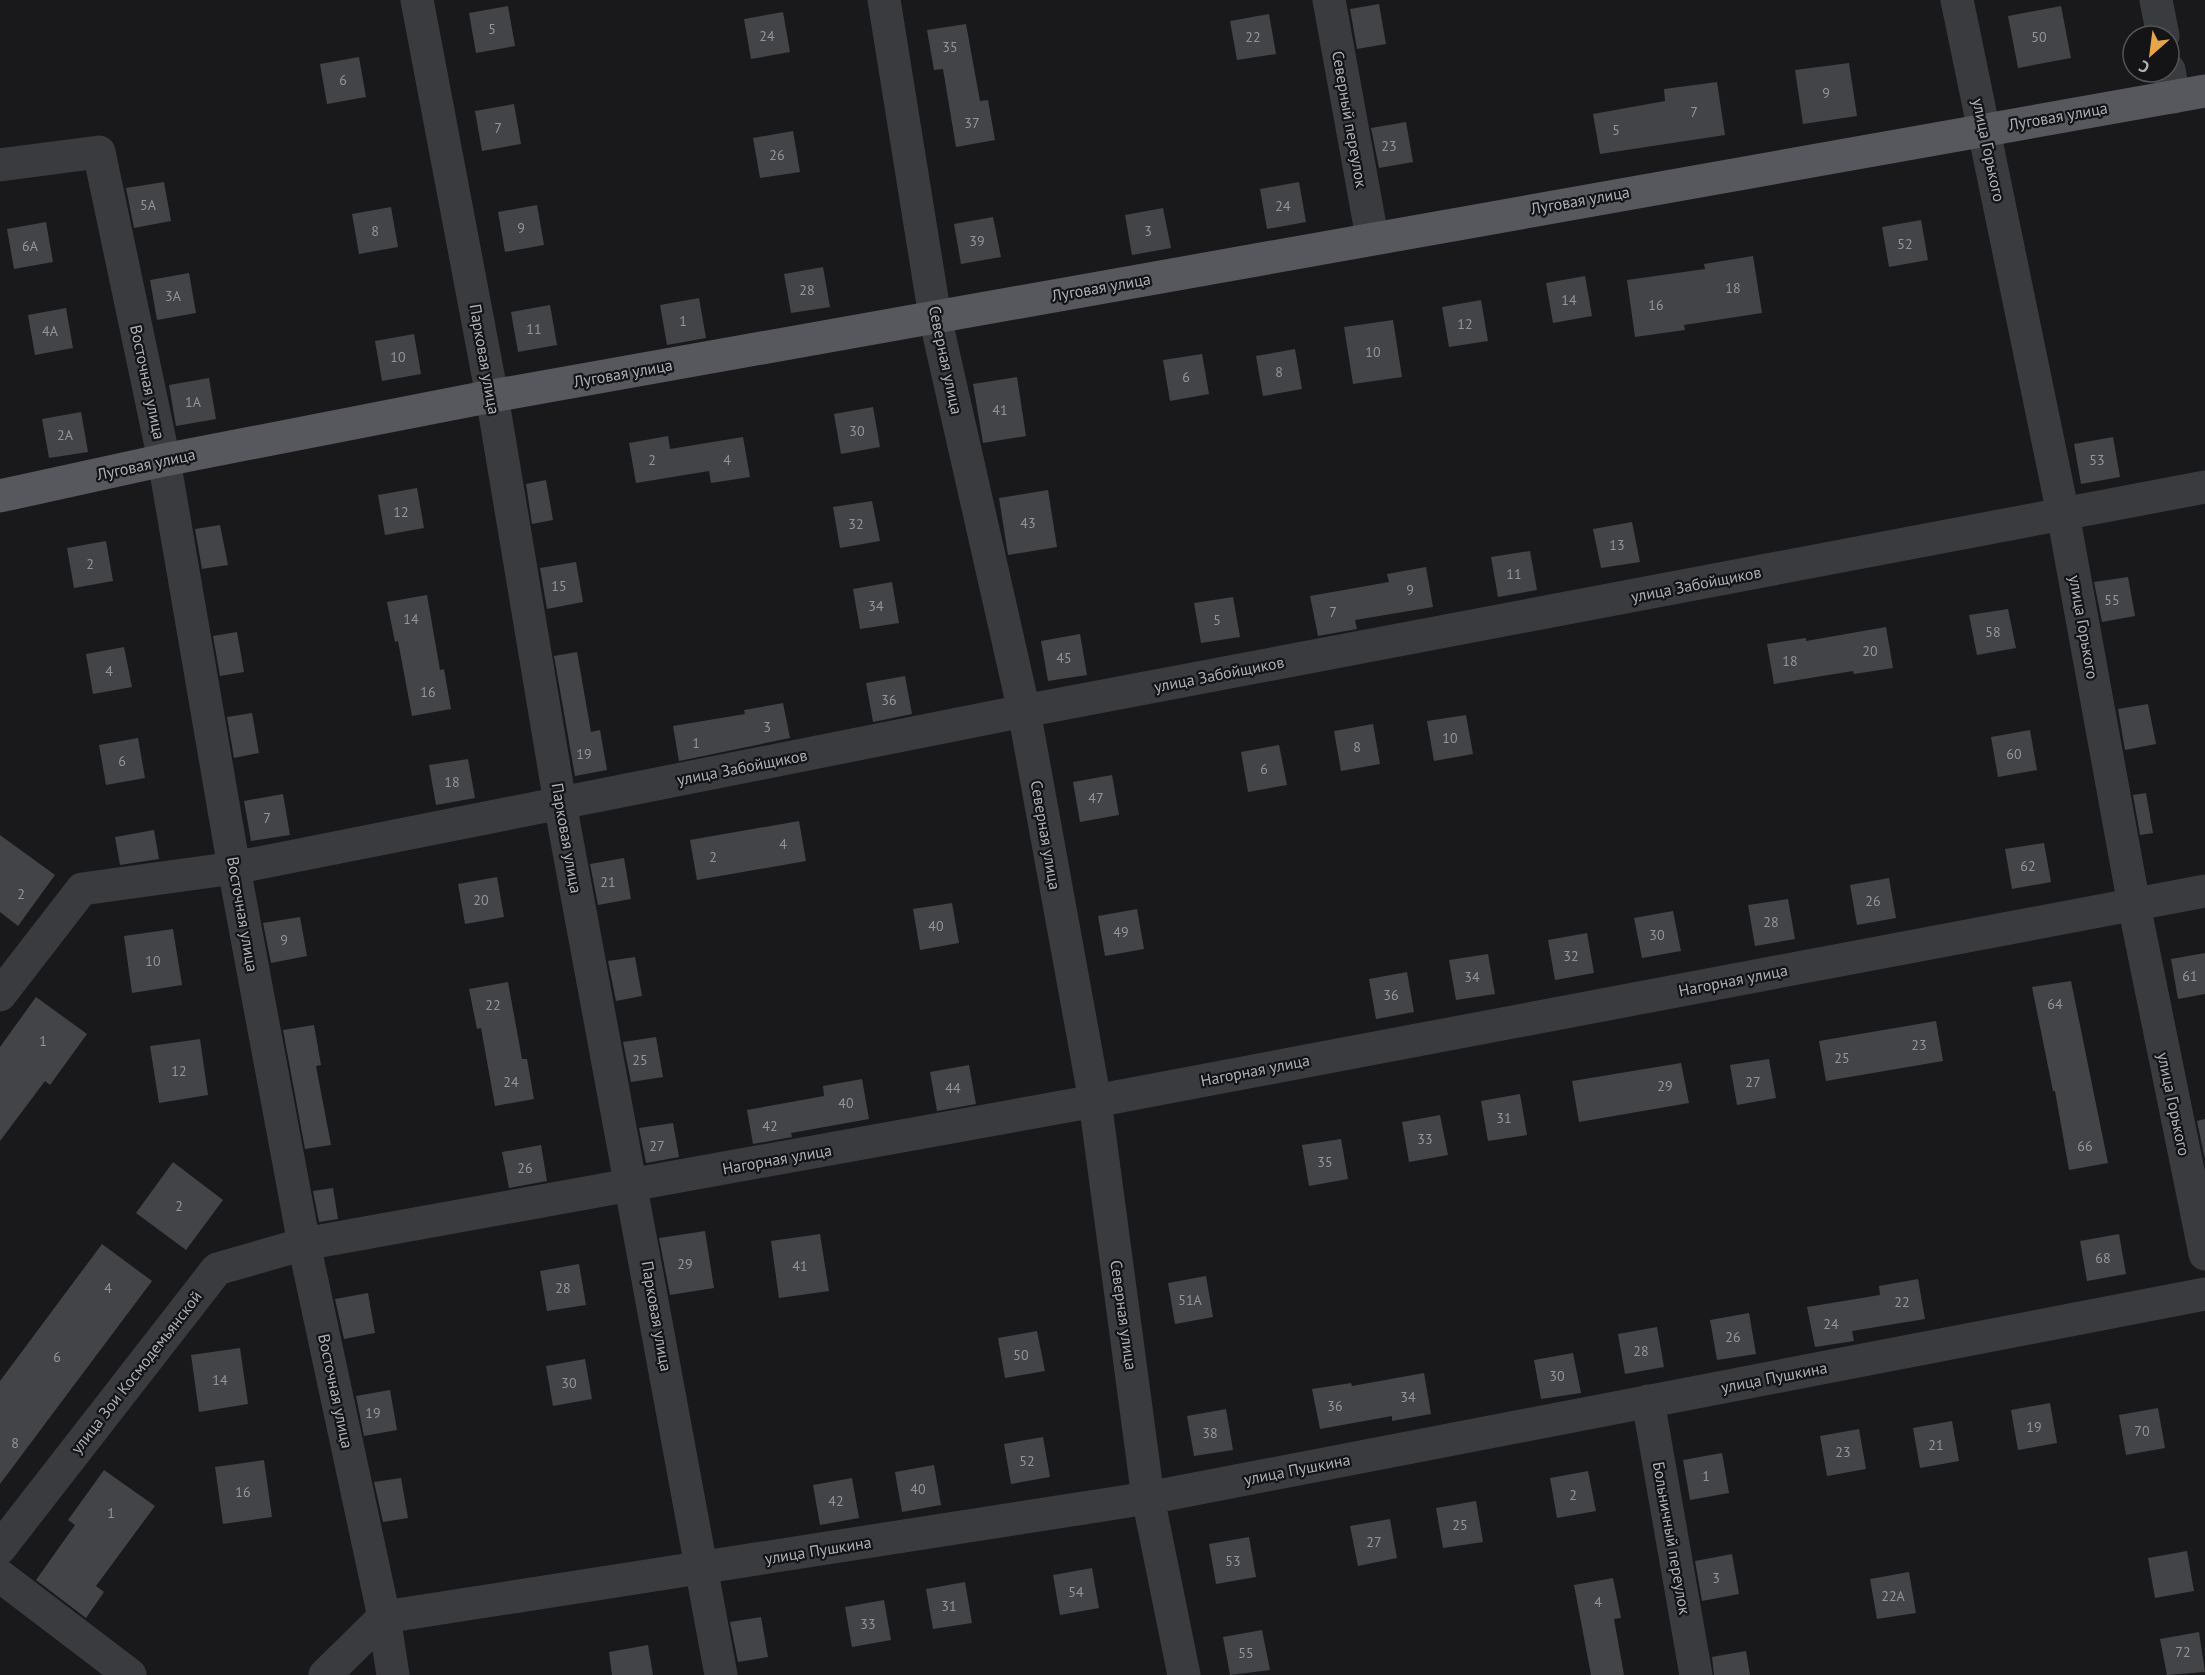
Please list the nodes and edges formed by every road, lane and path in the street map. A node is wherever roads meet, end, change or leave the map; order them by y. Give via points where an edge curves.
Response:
1 (417, 0) edge
2 (884, 0) edge
3 (1329, 0) edge
4 (1957, 0) edge
5 (2156, 0) edge
6 (2161, 24) edge
7 (2183, 86) edge
8 (1985, 129) junction
9 (0, 165) edge
10 (1372, 237) junction
11 (935, 317) junction
12 (492, 396) junction
13 (164, 460) junction
14 (2205, 488) edge
15 (0, 496) edge
16 (2063, 514) junction
17 (1024, 711) junction
18 (560, 802) junction
19 (234, 868) junction
20 (2205, 891) edge
21 (2134, 904) junction
22 (0, 995) edge
23 (1095, 1101) junction
24 (633, 1185) junction
25 (304, 1244) junction
26 (2205, 1254) edge
27 (2205, 1294) edge
28 (1648, 1401) junction
29 (1148, 1498) junction
30 (0, 1548) edge
31 (703, 1569) junction
32 (0, 1576) edge
33 (384, 1617) junction
34 (130, 1675) edge
35 (325, 1675) edge
36 (393, 1675) edge
37 (721, 1675) edge
38 (1184, 1675) edge
39 (1696, 1675) edge

1 - 12 street, Парковая улица
2 - 11 street, Северная улица
3 - 10 street, Северный переулок
4 - 8 street, улица Горького
5 - 6 street
7 - 8 main road, Луговая улица
8 - 10 main road, Луговая улица
8 - 16 street, улица Горького
9 - 13 street, Восточная улица via 99,152
10 - 11 main road, Луговая улица
11 - 12 main road, Луговая улица
11 - 17 street, Северная улица
12 - 13 main road, Луговая улица
12 - 18 street, Парковая улица
13 - 15 main road, Луговая улица
13 - 19 street, Восточная улица
14 - 16 street, улица Забойщиков
16 - 17 street, улица Забойщиков
16 - 21 street, улица Горького
17 - 18 street, улица Забойщиков
17 - 23 street, Северная улица
18 - 19 street, улица Забойщиков
18 - 24 street, Парковая улица
19 - 22 street, улица Забойщиков via 82,889
19 - 25 street, Восточная улица
20 - 21 street, Нагорная улица
21 - 23 street, Нагорная улица
21 - 26 street, улица Горького
23 - 24 street, Нагорная улица
23 - 29 street, Северная улица
24 - 25 street, Нагорная улица
24 - 31 street, Парковая улица
25 - 30 street, улица Зои Космодемьянской via 217,1269
25 - 33 street, Восточная улица
27 - 28 street, улица Пушкина
28 - 29 street, улица Пушкина
28 - 39 street, Больничный переулок
29 - 31 street, улица Пушкина
29 - 38 street, Северная улица
31 - 33 street, улица Пушкина
31 - 37 street, Парковая улица
32 - 34 street
33 - 35 street
33 - 36 street, Восточная улица

